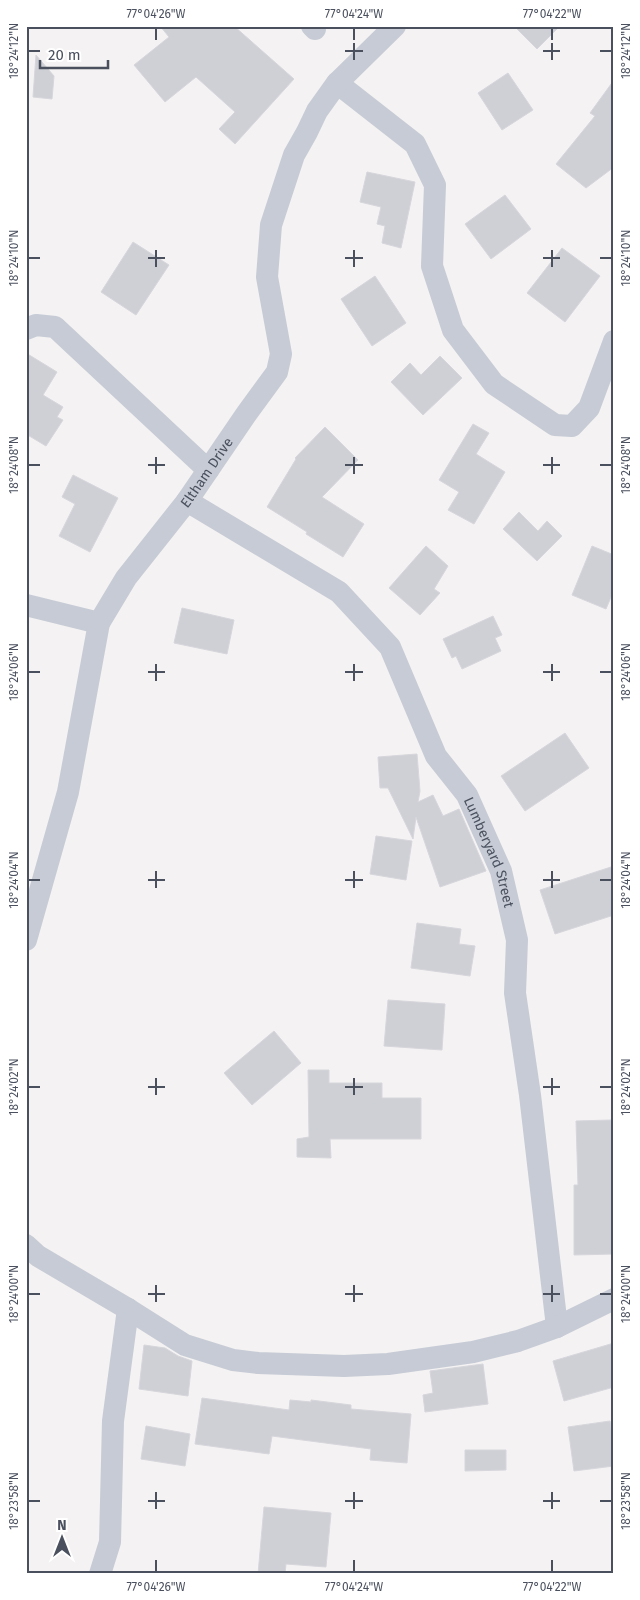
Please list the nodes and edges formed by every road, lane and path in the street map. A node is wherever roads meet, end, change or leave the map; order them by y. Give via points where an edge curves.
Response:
1 (395, 26) edge
2 (337, 83) junction
3 (26, 329) edge
4 (614, 341) edge
5 (208, 470) junction
6 (187, 501) junction
7 (26, 605) edge
8 (99, 623) junction
9 (26, 940) edge
10 (26, 1245) edge
11 (614, 1299) edge
12 (128, 1309) junction
13 (556, 1328) junction
14 (100, 1574) edge

1 - 2 street, Eltham Drive
2 - 4 street via 415,144 434,184 432,266 453,330 494,384 555,425 572,426 589,408
2 - 5 street, Eltham Drive via 317,111 294,156 270,225 267,277 281,354 277,372
3 - 5 street via 36,325 55,326
5 - 6 street, Eltham Drive
6 - 8 street, Eltham Drive via 126,578
6 - 13 street, Lumberyard Street via 339,592 390,647 436,756 466,795 501,871 517,940 515,993
7 - 8 street
8 - 9 street, Eltham Drive via 68,792
10 - 12 street via 38,1256
11 - 13 street
12 - 13 street via 185,1345 233,1360 296,1365 388,1364 473,1352
12 - 14 street via 113,1421 110,1542

